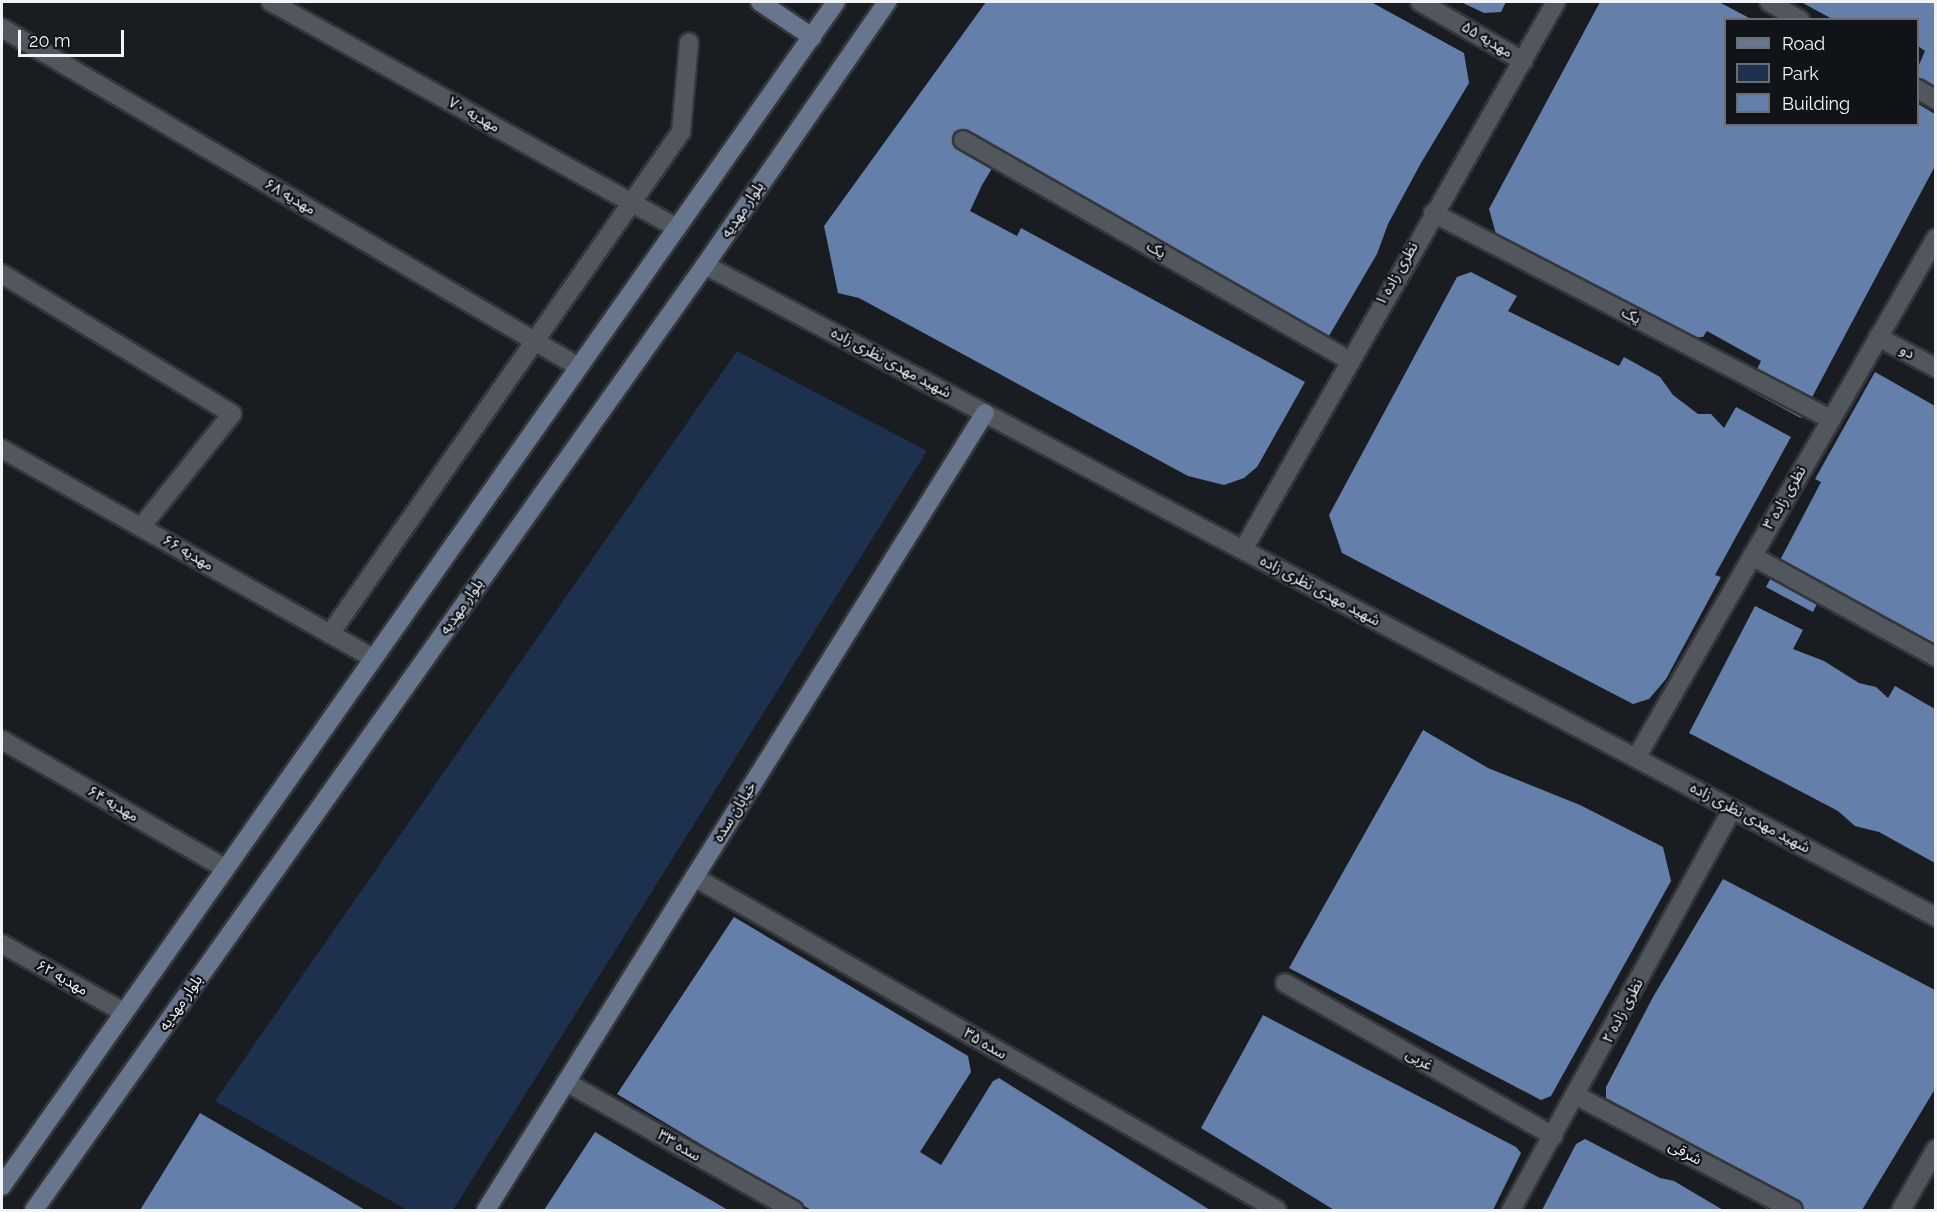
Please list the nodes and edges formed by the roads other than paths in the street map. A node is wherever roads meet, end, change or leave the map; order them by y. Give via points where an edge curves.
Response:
1 (271, 2) edge
2 (760, 2) edge
3 (836, 2) edge
4 (887, 2) edge
5 (1419, 2) edge
6 (1556, 2) edge
7 (1769, 2) edge
8 (1797, 18) edge
9 (2, 28) edge
10 (812, 37) junction
11 (689, 42) dead end
12 (1523, 61) junction
13 (1919, 90) edge
14 (1935, 100) edge
15 (963, 140) dead end
16 (632, 203) junction
17 (1433, 213) junction
18 (677, 228) junction
19 (1935, 238) edge
20 (705, 265) junction
21 (2, 274) edge
22 (1878, 337) junction
23 (534, 340) junction
24 (1348, 360) junction
25 (579, 367) junction
26 (1935, 368) edge
27 (985, 413) junction
28 (1830, 419) junction
29 (2, 448) edge
30 (142, 526) junction
31 (1243, 550) junction
32 (1752, 556) junction
33 (330, 634) junction
34 (1935, 657) edge
35 (373, 658) junction
36 (2, 740) edge
37 (1636, 758) junction
38 (1732, 809) junction
39 (225, 868) junction
40 (694, 877) junction
41 (1935, 917) edge
42 (2, 944) edge
43 (1285, 983) dead end
44 (123, 1012) junction
45 (566, 1082) junction
46 (1577, 1096) junction
47 (1553, 1136) junction
48 (1935, 1149) edge
49 (2, 1186) edge
50 (1905, 1209) edge
51 (34, 1210) edge
52 (486, 1210) edge
53 (793, 1210) edge
54 (1276, 1210) edge
55 (1511, 1210) edge
56 (1793, 1210) edge

1 - 16 street, مهدیه ۷۰
2 - 10 main road
3 - 10 main road
4 - 20 main road, بلوار مهدیه
5 - 12 street, مهدیه ۵۵
6 - 12 street, نظری زاده ۱
7 - 8 street
9 - 23 street, مهدیه ۶۸
10 - 18 main road
11 - 16 street via 681,132
12 - 17 street, نظری زاده ۱
13 - 14 street
15 - 24 street, یک
16 - 18 street, مهدیه ۷۰
16 - 23 street
17 - 24 street, نظری زاده ۱
17 - 28 street, یک
18 - 25 main road
19 - 22 street, نظری زاده ۳
20 - 27 street, شهید مهدی نظری زاده
20 - 51 main road, بلوار مهدیه
21 - 30 street via 232,414
22 - 26 street, دو
22 - 28 street, نظری زاده ۳
23 - 25 street, مهدیه ۶۸
23 - 33 street
24 - 31 street, نظری زاده ۱
25 - 35 main road
27 - 31 street, شهید مهدی نظری زاده
27 - 40 main road, خیابان سده
28 - 32 street, نظری زاده ۳
29 - 30 street, مهدیه ۶۶
30 - 33 street, مهدیه ۶۶
31 - 37 street, شهید مهدی نظری زاده
32 - 34 street
32 - 37 street, نظری زاده ۳
33 - 35 street, مهدیه ۶۶
35 - 39 main road
36 - 39 street, مهدیه ۶۴
37 - 38 street, شهید مهدی نظری زاده
38 - 41 street, شهید مهدی نظری زاده
38 - 46 street, نظری زاده ۲
39 - 44 main road
40 - 45 main road, خیابان سده
40 - 54 street, سده ۳۵
42 - 44 street, مهدیه ۶۲
43 - 47 street, غربی
44 - 49 main road
45 - 52 main road, خیابان سده
45 - 53 street, سده ۳۳
46 - 47 street, نظری زاده ۲
46 - 56 street, شرقی
47 - 55 street, نظری زاده ۲
48 - 50 street

